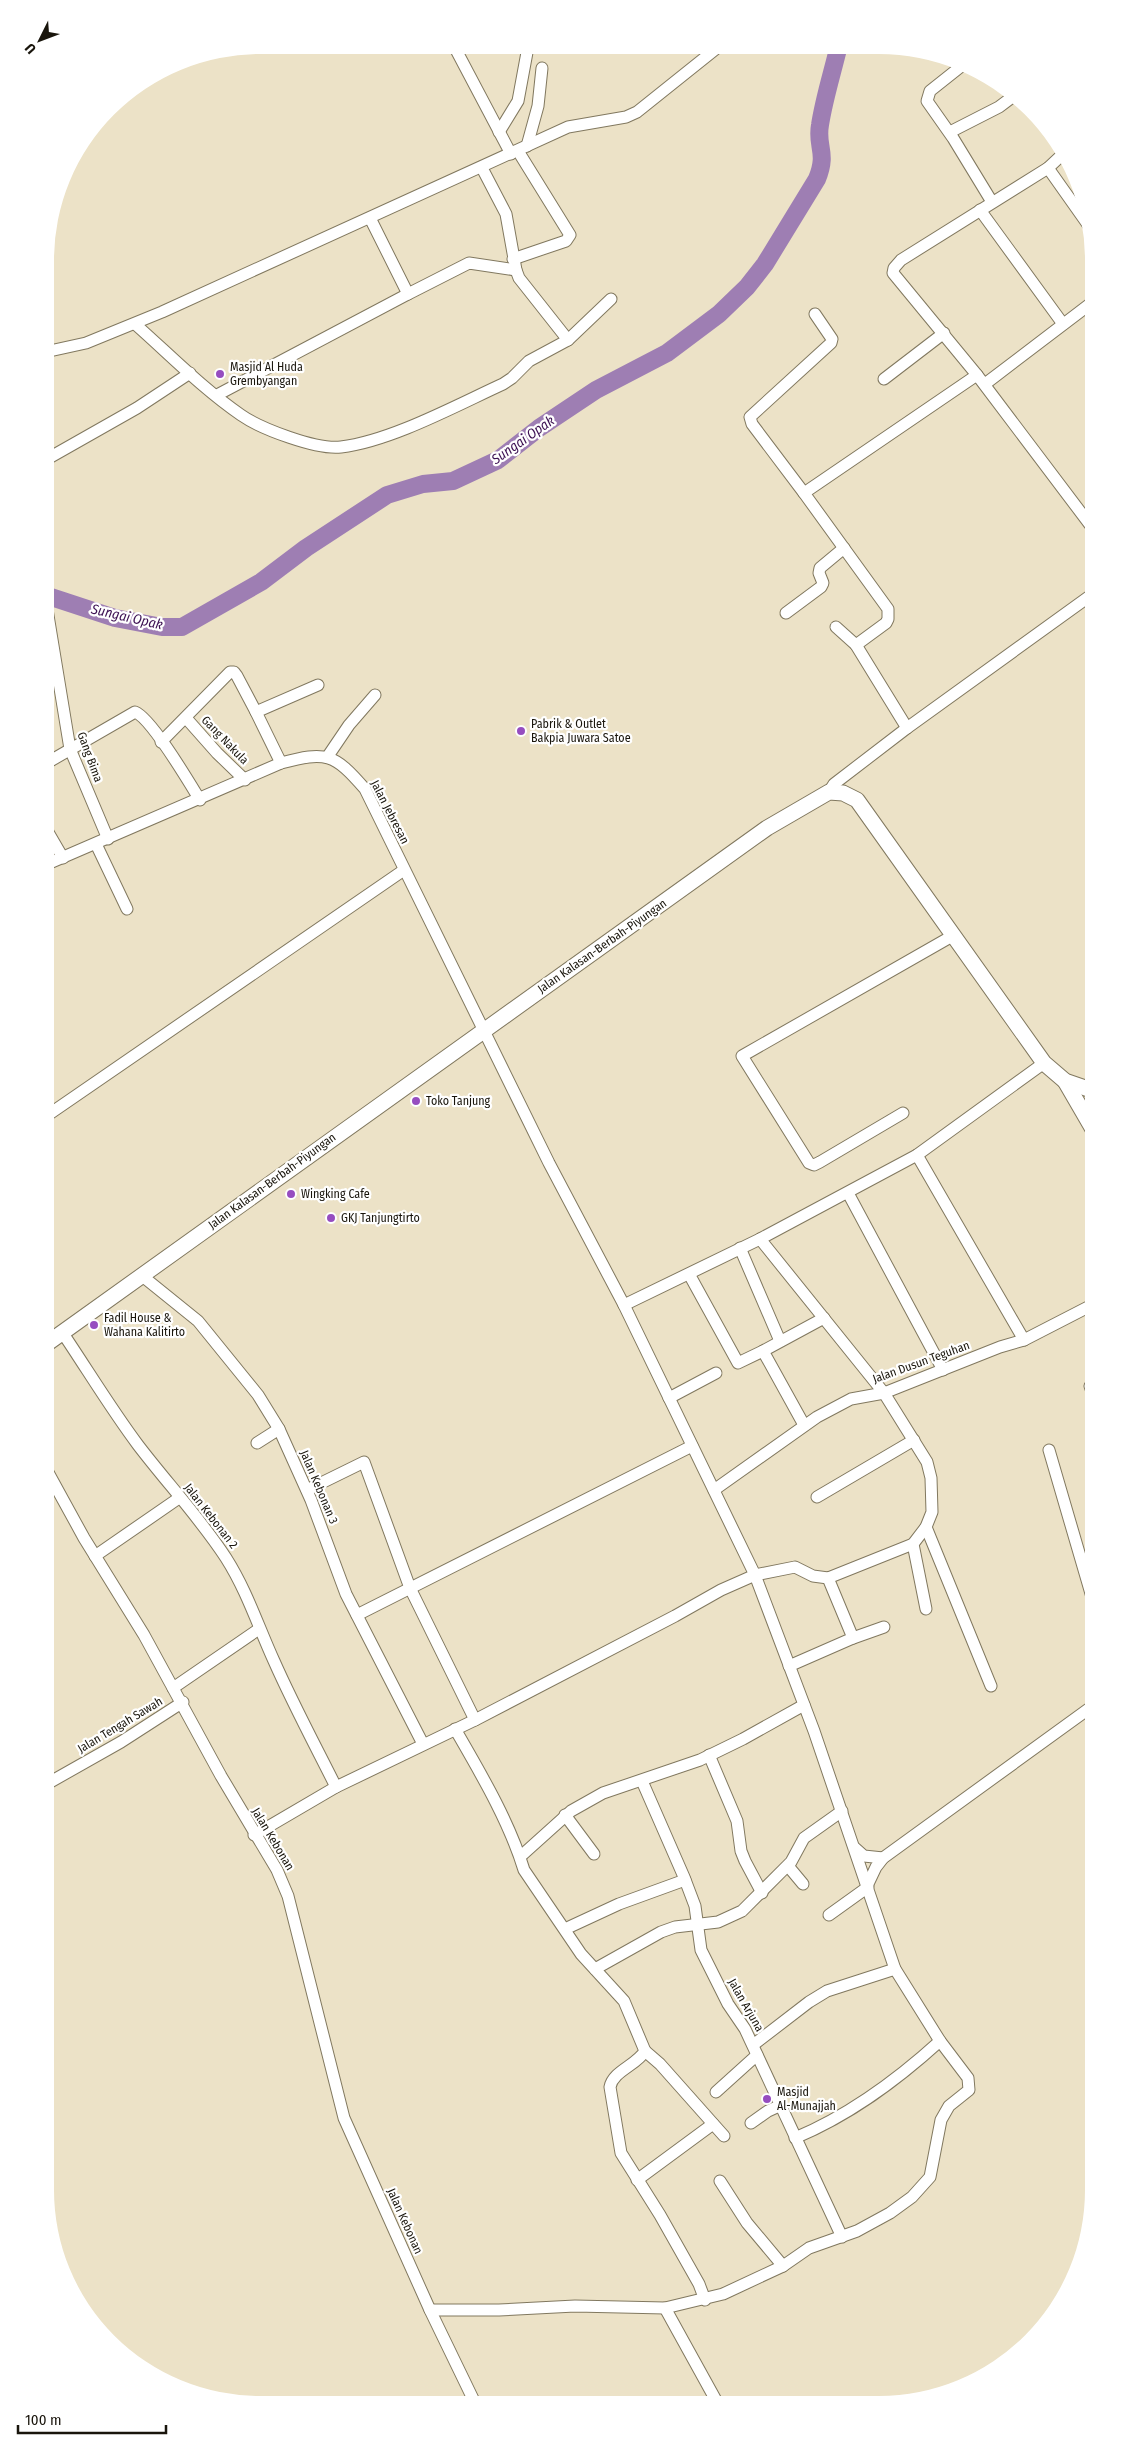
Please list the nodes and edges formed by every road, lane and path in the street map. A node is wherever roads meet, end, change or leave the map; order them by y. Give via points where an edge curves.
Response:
1 (458, 54) edge
2 (527, 54) edge
3 (709, 54) edge
4 (542, 68) dead end
5 (958, 69) edge
6 (1009, 100) edge
7 (499, 132) junction
8 (950, 132) junction
9 (519, 150) junction
10 (1059, 159) edge
11 (482, 168) junction
12 (1048, 168) junction
13 (992, 202) junction
14 (1077, 203) edge
15 (980, 210) junction
16 (370, 218) junction
17 (515, 265) junction
18 (408, 294) junction
19 (611, 299) dead end
20 (1085, 308) edge
21 (815, 314) dead end
22 (135, 324) junction
23 (1063, 324) junction
24 (944, 333) junction
25 (565, 338) junction
26 (54, 350) edge
27 (190, 373) junction
28 (977, 375) junction
29 (884, 379) dead end
30 (985, 384) junction
31 (217, 395) junction
32 (54, 455) edge
33 (804, 493) junction
34 (1085, 518) edge
35 (844, 548) junction
36 (1085, 599) edge
37 (786, 613) dead end
38 (836, 627) dead end
39 (856, 646) junction
40 (54, 647) edge
41 (318, 685) dead end
42 (375, 695) dead end
43 (256, 712) junction
44 (186, 718) junction
45 (907, 728) junction
46 (162, 742) junction
47 (70, 749) junction
48 (328, 756) junction
49 (54, 759) edge
50 (281, 763) junction
51 (245, 780) junction
52 (829, 792) junction
53 (200, 800) junction
54 (108, 839) junction
55 (54, 842) edge
56 (96, 844) junction
57 (63, 858) junction
58 (54, 862) edge
59 (404, 870) junction
60 (127, 909) dead end
61 (954, 935) junction
62 (483, 1030) junction
63 (1044, 1063) junction
64 (1065, 1081) junction
65 (1085, 1088) edge
66 (1085, 1100) edge
67 (1080, 1105) junction
68 (54, 1110) edge
69 (902, 1113) dead end
70 (1085, 1115) edge
71 (917, 1154) junction
72 (848, 1193) junction
73 (760, 1239) junction
74 (740, 1248) junction
75 (689, 1274) junction
76 (141, 1275) junction
77 (624, 1305) junction
78 (1085, 1309) edge
79 (824, 1318) junction
80 (62, 1332) junction
81 (54, 1338) edge
82 (1024, 1340) junction
83 (780, 1341) junction
84 (763, 1351) junction
85 (943, 1370) junction
86 (716, 1372) dead end
87 (884, 1393) junction
88 (669, 1398) junction
89 (804, 1425) junction
90 (279, 1429) junction
91 (914, 1440) junction
92 (257, 1443) dead end
93 (692, 1446) junction
94 (1049, 1450) dead end
95 (54, 1483) edge
96 (307, 1490) junction
97 (714, 1490) junction
98 (817, 1497) dead end
99 (179, 1498) junction
100 (926, 1527) junction
101 (913, 1544) junction
102 (95, 1556) junction
103 (1085, 1573) edge
104 (755, 1575) junction
105 (828, 1578) junction
106 (410, 1588) junction
107 (926, 1609) dead end
108 (357, 1615) junction
109 (884, 1627) dead end
110 (259, 1629) junction
111 (853, 1638) junction
112 (789, 1666) junction
113 (990, 1686) dead end
114 (173, 1688) junction
115 (183, 1702) junction
116 (804, 1705) junction
117 (1085, 1712) edge
118 (475, 1720) junction
119 (455, 1729) junction
120 (423, 1744) junction
121 (709, 1755) junction
122 (54, 1780) edge
123 (642, 1781) junction
124 (336, 1787) junction
125 (842, 1811) junction
126 (566, 1816) junction
127 (254, 1835) junction
128 (855, 1848) junction
129 (594, 1854) dead end
130 (521, 1856) junction
131 (883, 1858) junction
132 (788, 1866) junction
133 (685, 1880) junction
134 (803, 1884) dead end
135 (868, 1886) junction
136 (762, 1893) junction
137 (829, 1915) dead end
138 (696, 1924) junction
139 (565, 1929) junction
140 (595, 1969) junction
141 (895, 1969) junction
142 (940, 2041) junction
143 (755, 2050) junction
144 (644, 2051) junction
145 (716, 2092) dead end
146 (781, 2105) junction
147 (752, 2123) dead end
148 (713, 2124) junction
149 (724, 2136) dead end
150 (795, 2138) junction
151 (637, 2180) junction
152 (720, 2181) dead end
153 (842, 2237) junction
154 (782, 2266) junction
155 (705, 2300) junction
156 (665, 2308) junction
157 (430, 2310) junction
158 (472, 2396) edge
159 (714, 2396) edge

1 - 7 street
2 - 7 street via 518,101
3 - 9 street via 636,112 626,117 568,127
4 - 9 street via 538,106
5 - 8 street via 927,96 929,105
6 - 8 street
7 - 9 street
8 - 13 street
9 - 11 street
9 - 17 street via 570,235 566,241
10 - 12 street
11 - 16 street
11 - 17 street via 506,214
12 - 13 street
12 - 14 street
13 - 15 street
15 - 23 street
15 - 24 street via 901,260 894,268 896,279
16 - 18 street
16 - 22 street
17 - 18 street via 469,263
17 - 25 street via 525,288
18 - 31 street
19 - 25 street
20 - 23 street
21 - 33 street via 832,339 831,343 750,417
22 - 26 street via 86,343
22 - 27 street
23 - 30 street
24 - 28 street
24 - 29 street
25 - 31 street via 529,361 503,384 435,416 367,442 341,448 326,448 290,438 242,416
27 - 31 street
27 - 32 street via 137,408
28 - 30 street
28 - 33 street
30 - 34 street
33 - 35 street
35 - 37 street via 820,568 821,587
35 - 39 street via 888,612 886,622
36 - 45 street
38 - 39 street
39 - 45 street
40 - 47 street, Gang Bima
41 - 43 street
42 - 48 street via 348,725
43 - 44 street via 237,676 231,671
43 - 50 street
44 - 46 street
44 - 51 street, Gang Nakula
45 - 52 street via 834,784
46 - 47 street via 135,712
46 - 53 street
47 - 49 street
47 - 54 street, Gang Bima
48 - 50 street via 315,755
48 - 59 street, Jalan Jebresan via 349,770 365,789
50 - 51 street
51 - 53 street
52 - 61 street via 843,793 857,800
52 - 62 street, Jalan Kalasan-Berbah-Piyungan via 766,828
53 - 54 street
54 - 56 street
55 - 57 street
56 - 57 street
56 - 60 street
57 - 58 street
59 - 62 street, Jalan Jebresan
59 - 68 street
61 - 63 street
61 - 69 street via 742,1056 809,1163 814,1165
62 - 76 street, Jalan Kalasan-Berbah-Piyungan
62 - 77 street, Jalan Jebresan
63 - 64 street
63 - 71 street
64 - 65 street
64 - 67 street
66 - 67 street
67 - 70 street
71 - 72 street
71 - 82 street
72 - 73 street
72 - 85 street
73 - 74 street
73 - 79 street
74 - 75 street
74 - 83 street
75 - 77 street
75 - 84 street via 738,1363
76 - 80 street, Jalan Kalasan-Berbah-Piyungan
76 - 90 street, Jalan Kebonan 3 via 198,1321 258,1395
77 - 88 street, Jalan Jebresan
78 - 82 street, Jalan Dusun Teguhan
79 - 83 street
79 - 87 street
80 - 81 street, Jalan Kalasan-Berbah-Piyungan
80 - 99 street, Jalan Kebonan 2 via 126,1429
82 - 85 street, Jalan Dusun Teguhan
83 - 84 street
84 - 89 street
85 - 87 street, Jalan Dusun Teguhan
86 - 88 street
87 - 89 street, Jalan Dusun Teguhan via 851,1399
87 - 91 street
88 - 93 street, Jalan Jebresan
89 - 97 street, Jalan Dusun Teguhan
90 - 92 street
90 - 96 street, Jalan Kebonan 3
91 - 98 street
91 - 100 street via 927,1462 931,1478 932,1512
93 - 97 street, Jalan Jebresan
93 - 106 street
94 - 103 street
95 - 102 street, Jalan Kebonan
96 - 106 street via 364,1462
96 - 108 street, Jalan Kebonan 3
97 - 104 street, Jalan Jebresan
99 - 102 street
99 - 110 street, Jalan Kebonan 2 via 227,1559 251,1604
100 - 101 street
100 - 113 street
101 - 105 street
101 - 107 street
102 - 114 street, Jalan Kebonan
104 - 105 street via 795,1567 813,1576
104 - 112 street, Jalan Jebresan
104 - 118 street
105 - 111 street
106 - 108 street
106 - 118 street
108 - 120 street, Jalan Kebonan 3
109 - 111 street
110 - 114 street
110 - 124 street, Jalan Kebonan 2
111 - 112 street
112 - 116 street, Jalan Jebresan
114 - 115 street, Jalan Kebonan
115 - 122 street, Jalan Tengah Sawah
115 - 127 street, Jalan Kebonan
116 - 121 street
116 - 125 street, Jalan Jebresan
117 - 131 street
118 - 119 street
119 - 120 street
119 - 130 street
120 - 124 street
121 - 123 street
121 - 136 street via 737,1821 743,1856
123 - 126 street via 603,1793
123 - 133 street, Jalan Arjuna
124 - 127 street
125 - 128 street, Jalan Jebresan
125 - 132 street via 804,1838
126 - 129 street
126 - 130 street
127 - 157 street, Jalan Kebonan via 278,1870 288,1896 344,2118
128 - 131 street via 864,1856
128 - 135 street, Jalan Jebresan
130 - 139 street via 524,1870
131 - 135 street
132 - 134 street
132 - 136 street
133 - 138 street, Jalan Arjuna
133 - 139 street via 619,1904
135 - 137 street
135 - 141 street, Jalan Jebresan
136 - 138 street via 730,1918
138 - 140 street via 661,1932
138 - 143 street, Jalan Arjuna via 707,1964
139 - 140 street
140 - 144 street via 624,2001
141 - 142 street, Jalan Jebresan
141 - 143 street via 827,1991 809,2002
142 - 150 street via 872,2097 822,2127
142 - 153 street, Jalan Jebresan via 968,2078 970,2088 949,2106 941,2120 930,2177 912,2197 890,2213
143 - 145 street
143 - 146 street, Jalan Arjuna
144 - 148 street via 660,2064
144 - 151 street via 637,2061 611,2081 610,2086 621,2153
146 - 147 street
146 - 150 street, Jalan Arjuna
148 - 149 street
148 - 151 street
150 - 153 street, Jalan Arjuna
151 - 155 street via 660,2215
152 - 154 street via 747,2223
153 - 154 street via 809,2248
154 - 155 street
155 - 156 street
156 - 157 street via 576,2306
156 - 159 street
157 - 158 street, Jalan Kebonan

